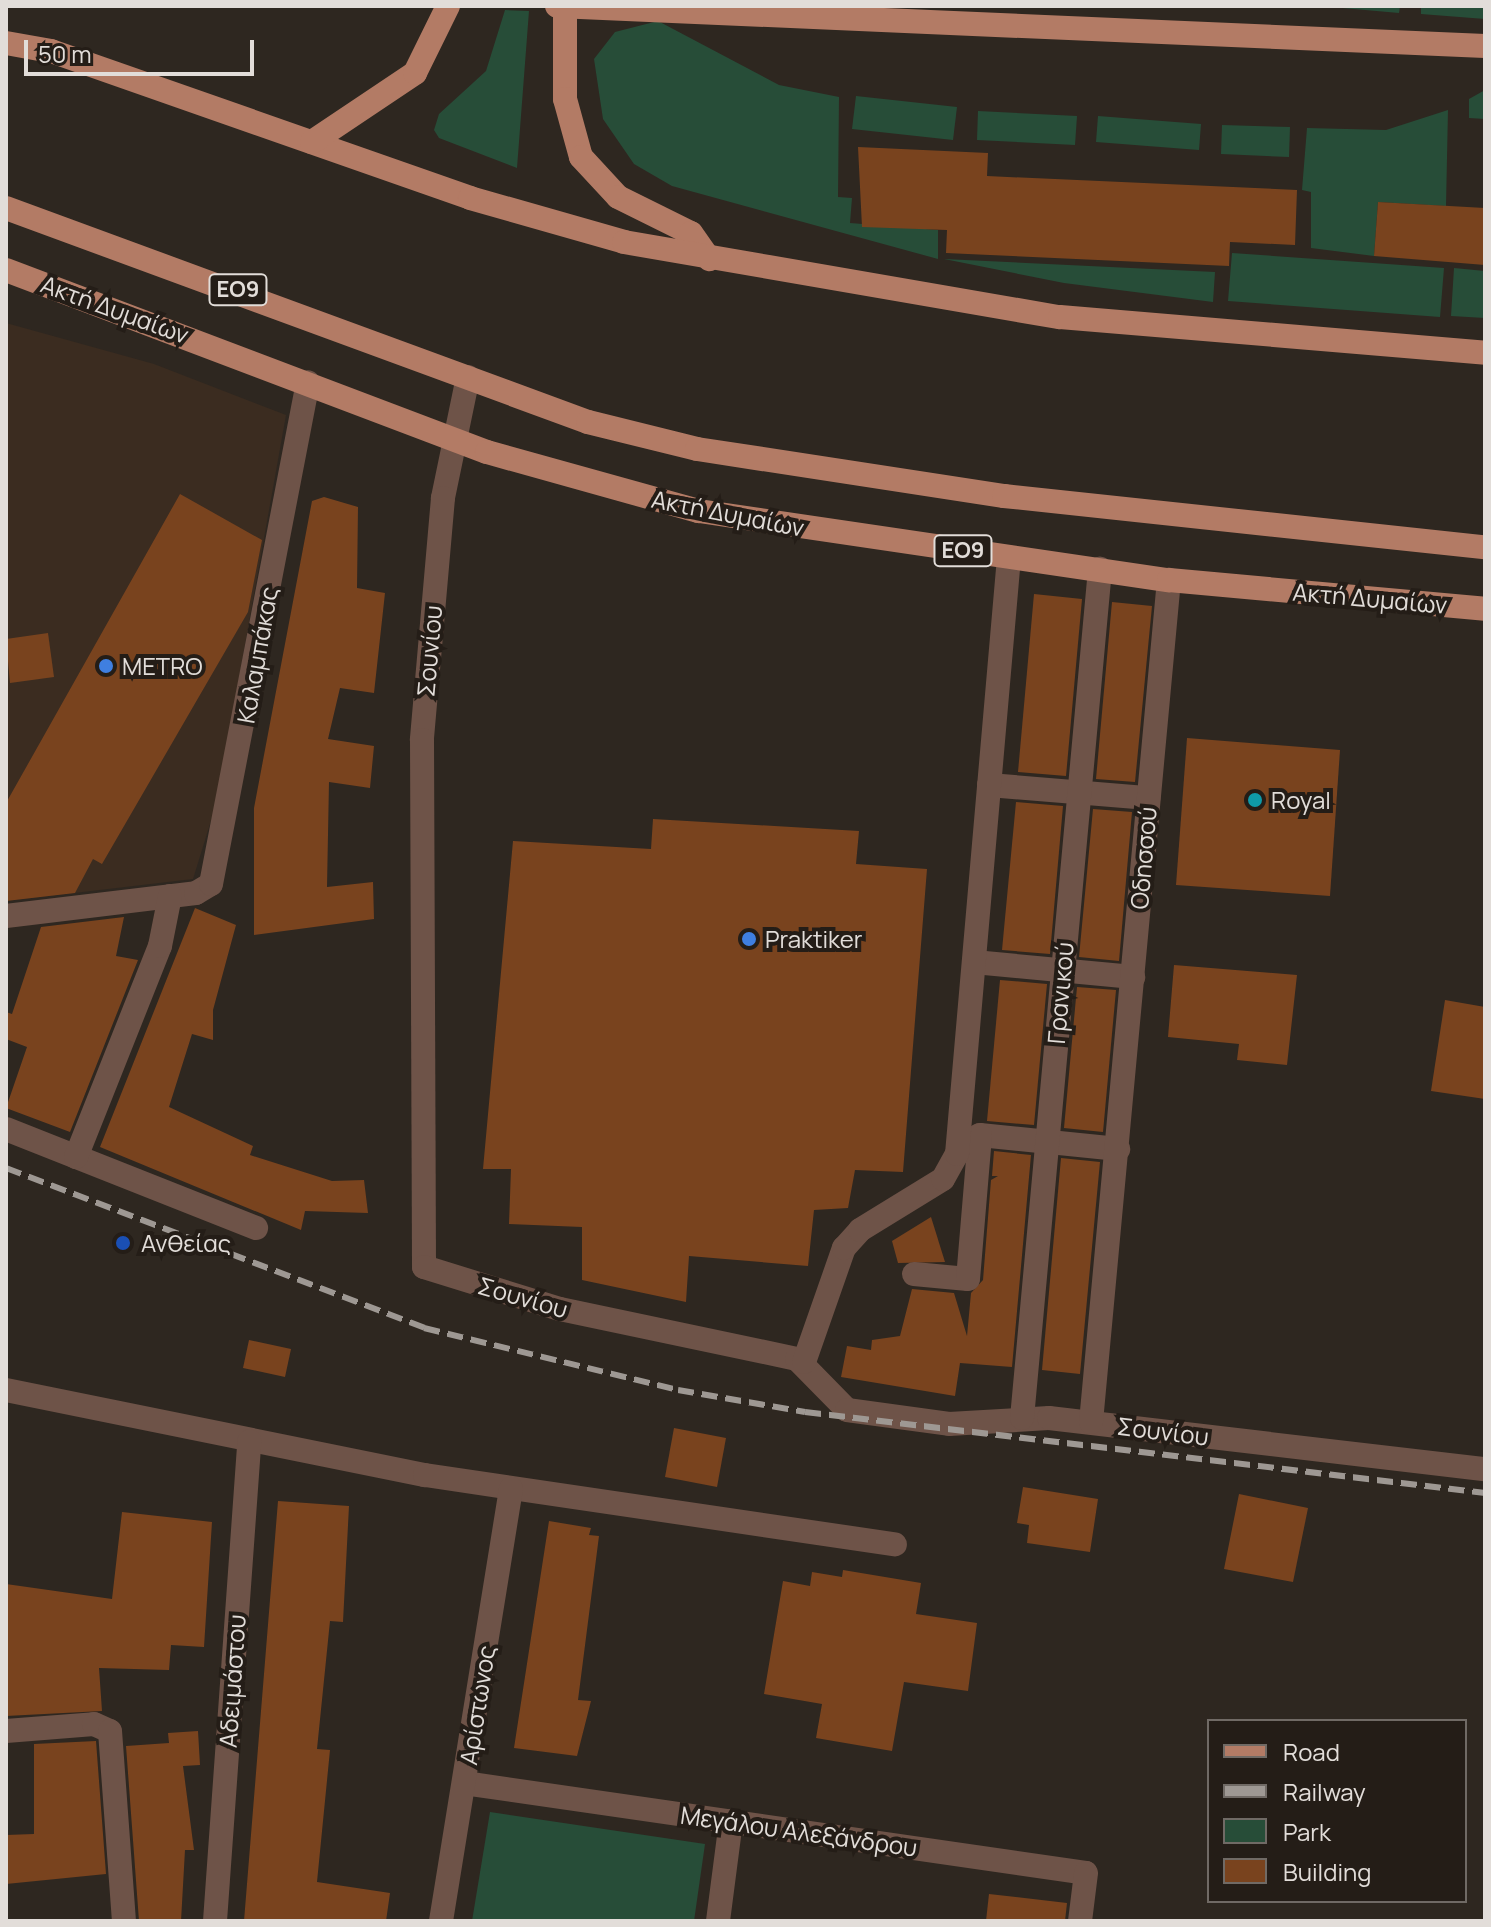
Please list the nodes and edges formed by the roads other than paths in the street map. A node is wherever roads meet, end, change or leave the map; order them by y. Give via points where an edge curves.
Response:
1 (448, 6) edge
2 (557, 6) edge
3 (565, 7) edge
4 (6, 43) edge
5 (1485, 46) edge
6 (312, 142) junction
7 (6, 208) edge
8 (709, 259) junction
9 (6, 270) edge
10 (1485, 353) edge
11 (468, 377) junction
12 (308, 382) junction
13 (452, 439) junction
14 (1485, 547) edge
15 (1009, 557) junction
16 (1100, 569) junction
17 (1169, 580) junction
18 (1485, 609) edge
19 (989, 785) junction
20 (1079, 792) junction
21 (1148, 798) junction
22 (170, 896) junction
23 (6, 916) edge
24 (974, 962) junction
25 (1062, 970) junction
26 (1133, 977) junction
27 (6, 1129) edge
28 (980, 1135) junction
29 (1047, 1142) junction
30 (958, 1148) junction
31 (1118, 1149) junction
32 (76, 1157) junction
33 (256, 1228) dead end
34 (914, 1274) dead end
35 (804, 1362) junction
36 (6, 1390) edge
37 (1022, 1418) junction
38 (1091, 1422) junction
39 (249, 1441) junction
40 (1485, 1469) edge
41 (511, 1489) junction
42 (895, 1544) dead end
43 (6, 1731) edge
44 (464, 1783) junction
45 (731, 1821) junction
46 (124, 1921) edge
47 (215, 1921) edge
48 (441, 1921) edge
49 (718, 1921) edge
50 (1080, 1921) edge

1 - 6 main road via 415,73
2 - 3 main road
3 - 5 main road
3 - 8 main road via 565,99 581,157 618,197 691,233
4 - 6 main road via 51,51
6 - 8 main road via 470,198
7 - 11 main road, ΕΟ9
8 - 10 main road via 1137,326
9 - 12 main road, Ακτή Δυμαίων / ΕΟ9
11 - 13 street, Σουνίου
11 - 14 main road, ΕΟ9 via 588,422 769,462 1157,515
12 - 13 main road, Ακτή Δυμαίων / ΕΟ9
12 - 22 street, Καλαμπάκας via 217,868 206,889
13 - 15 main road, Ακτή Δυμαίων / ΕΟ9 via 699,511
13 - 35 street, Σουνίου via 420,794 424,1267 560,1309
15 - 16 main road, Ακτή Δυμαίων / ΕΟ9
15 - 19 street
16 - 17 main road, Ακτή Δυμαίων / ΕΟ9
16 - 20 street, Γρανικού
17 - 18 main road, Ακτή Δυμαίων / ΕΟ9
17 - 21 street, Οδησσού
19 - 20 street
19 - 24 street
20 - 21 street
20 - 25 street, Γρανικού
21 - 26 street, Οδησσού
22 - 23 street, Καλαμπάκας
22 - 32 street via 160,946
24 - 25 street
24 - 30 street
25 - 26 street
25 - 29 street, Γρανικού
26 - 31 street, Οδησσού
27 - 32 street
28 - 29 street
28 - 30 street
28 - 34 street via 968,1279
29 - 31 street
29 - 37 street, Γρανικού
30 - 35 street via 943,1179 844,1248
31 - 38 street, Οδησσού
32 - 33 street
35 - 37 street, Σουνίου via 847,1410 949,1424
36 - 39 street
37 - 38 street, Σουνίου
38 - 40 street, Σουνίου
39 - 41 street
39 - 47 street, Αδειμάστου
41 - 42 street
41 - 44 street, Αρίστωνος
43 - 46 street via 94,1724 110,1731
44 - 45 street, Μεγάλου Αλεξάνδρου
44 - 48 street, Αρίστωνος
45 - 49 street
45 - 50 street, Μεγάλου Αλεξάνδρου via 1086,1873

